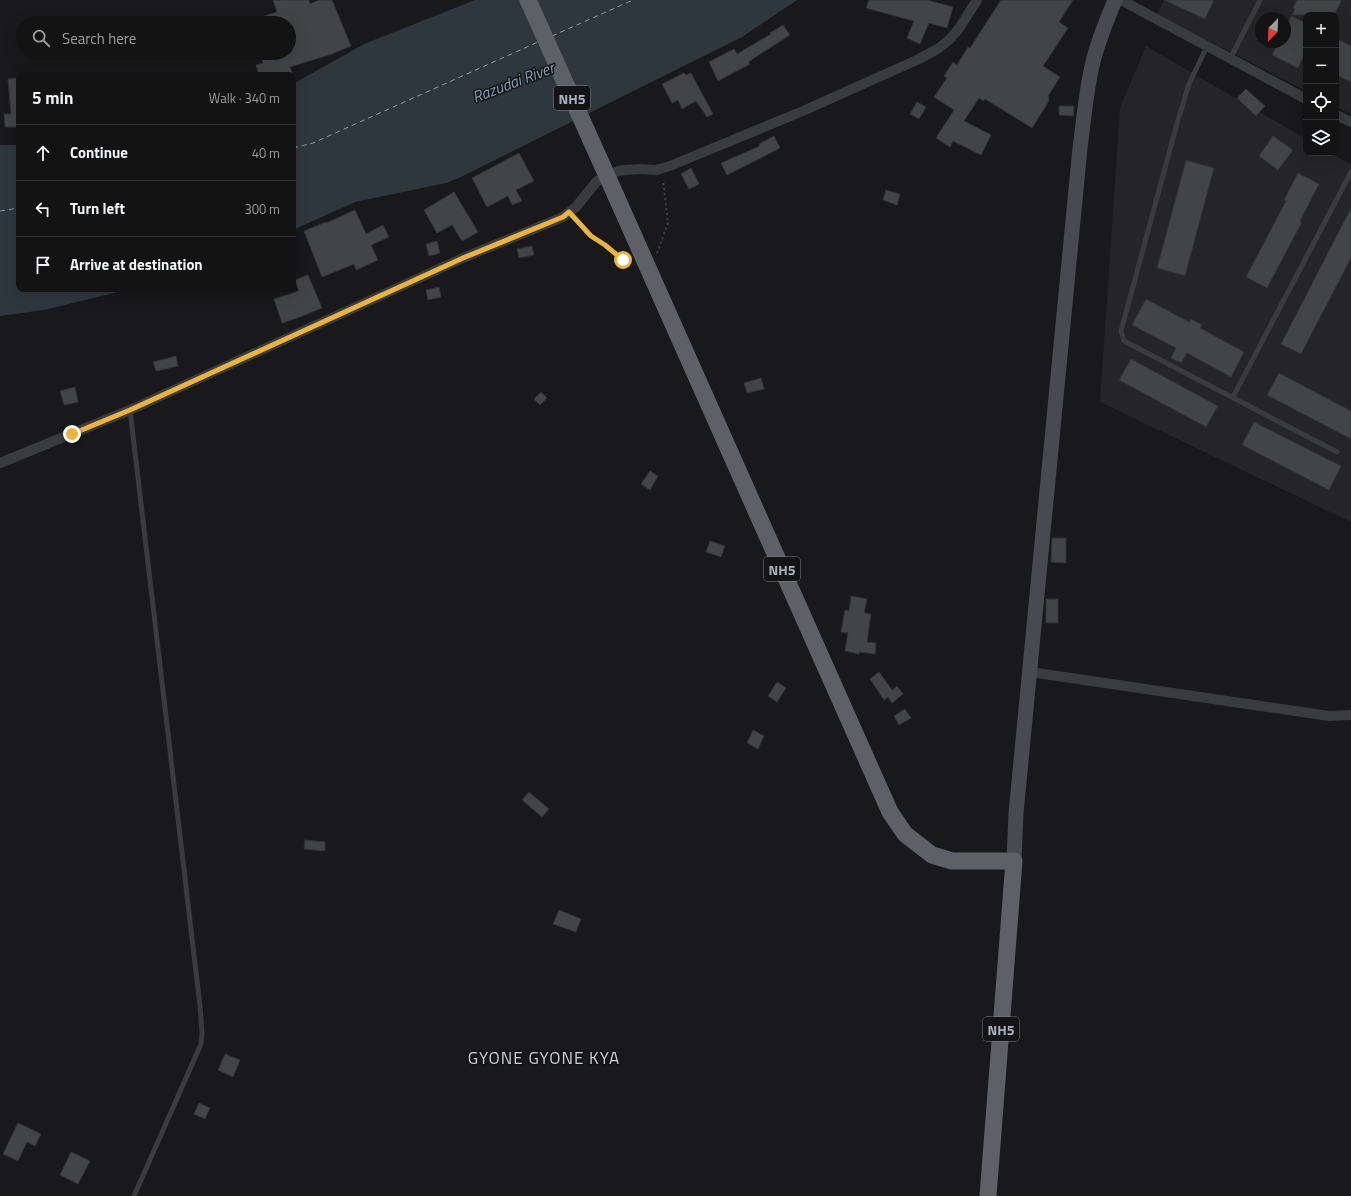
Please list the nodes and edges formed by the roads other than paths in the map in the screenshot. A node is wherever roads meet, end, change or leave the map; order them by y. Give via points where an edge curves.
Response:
1 (528, 0) edge
2 (977, 0) edge
3 (1115, 0) edge
4 (1121, 0) edge
5 (1260, 0) edge
6 (1207, 46) junction
7 (1230, 59) junction
8 (1303, 97) edge
9 (1339, 116) edge
10 (1351, 122) edge
11 (1351, 172) edge
12 (1233, 397) junction
13 (130, 410) junction
14 (1337, 452) dead end
15 (0, 464) edge
16 (1030, 672) junction
17 (1351, 715) edge
18 (1014, 861) junction
19 (134, 1196) edge
20 (988, 1196) edge

1 - 18 highway, NH5, bridge via 890,812 905,834 932,855 952,861
2 - 13 street via 950,39 919,59 670,166 656,170 618,171 597,181 576,207 563,217 463,258
3 - 16 main road via 1093,60 1080,148
4 - 6 street
5 - 7 lane
6 - 7 street
6 - 12 lane via 1182,106 1121,331 1124,341
7 - 8 street
9 - 10 street
11 - 12 lane
12 - 14 lane
13 - 15 street
13 - 19 lane via 202,1033 201,1044
16 - 17 street via 1329,716
16 - 18 main road via 1016,813
18 - 20 highway, NH5

